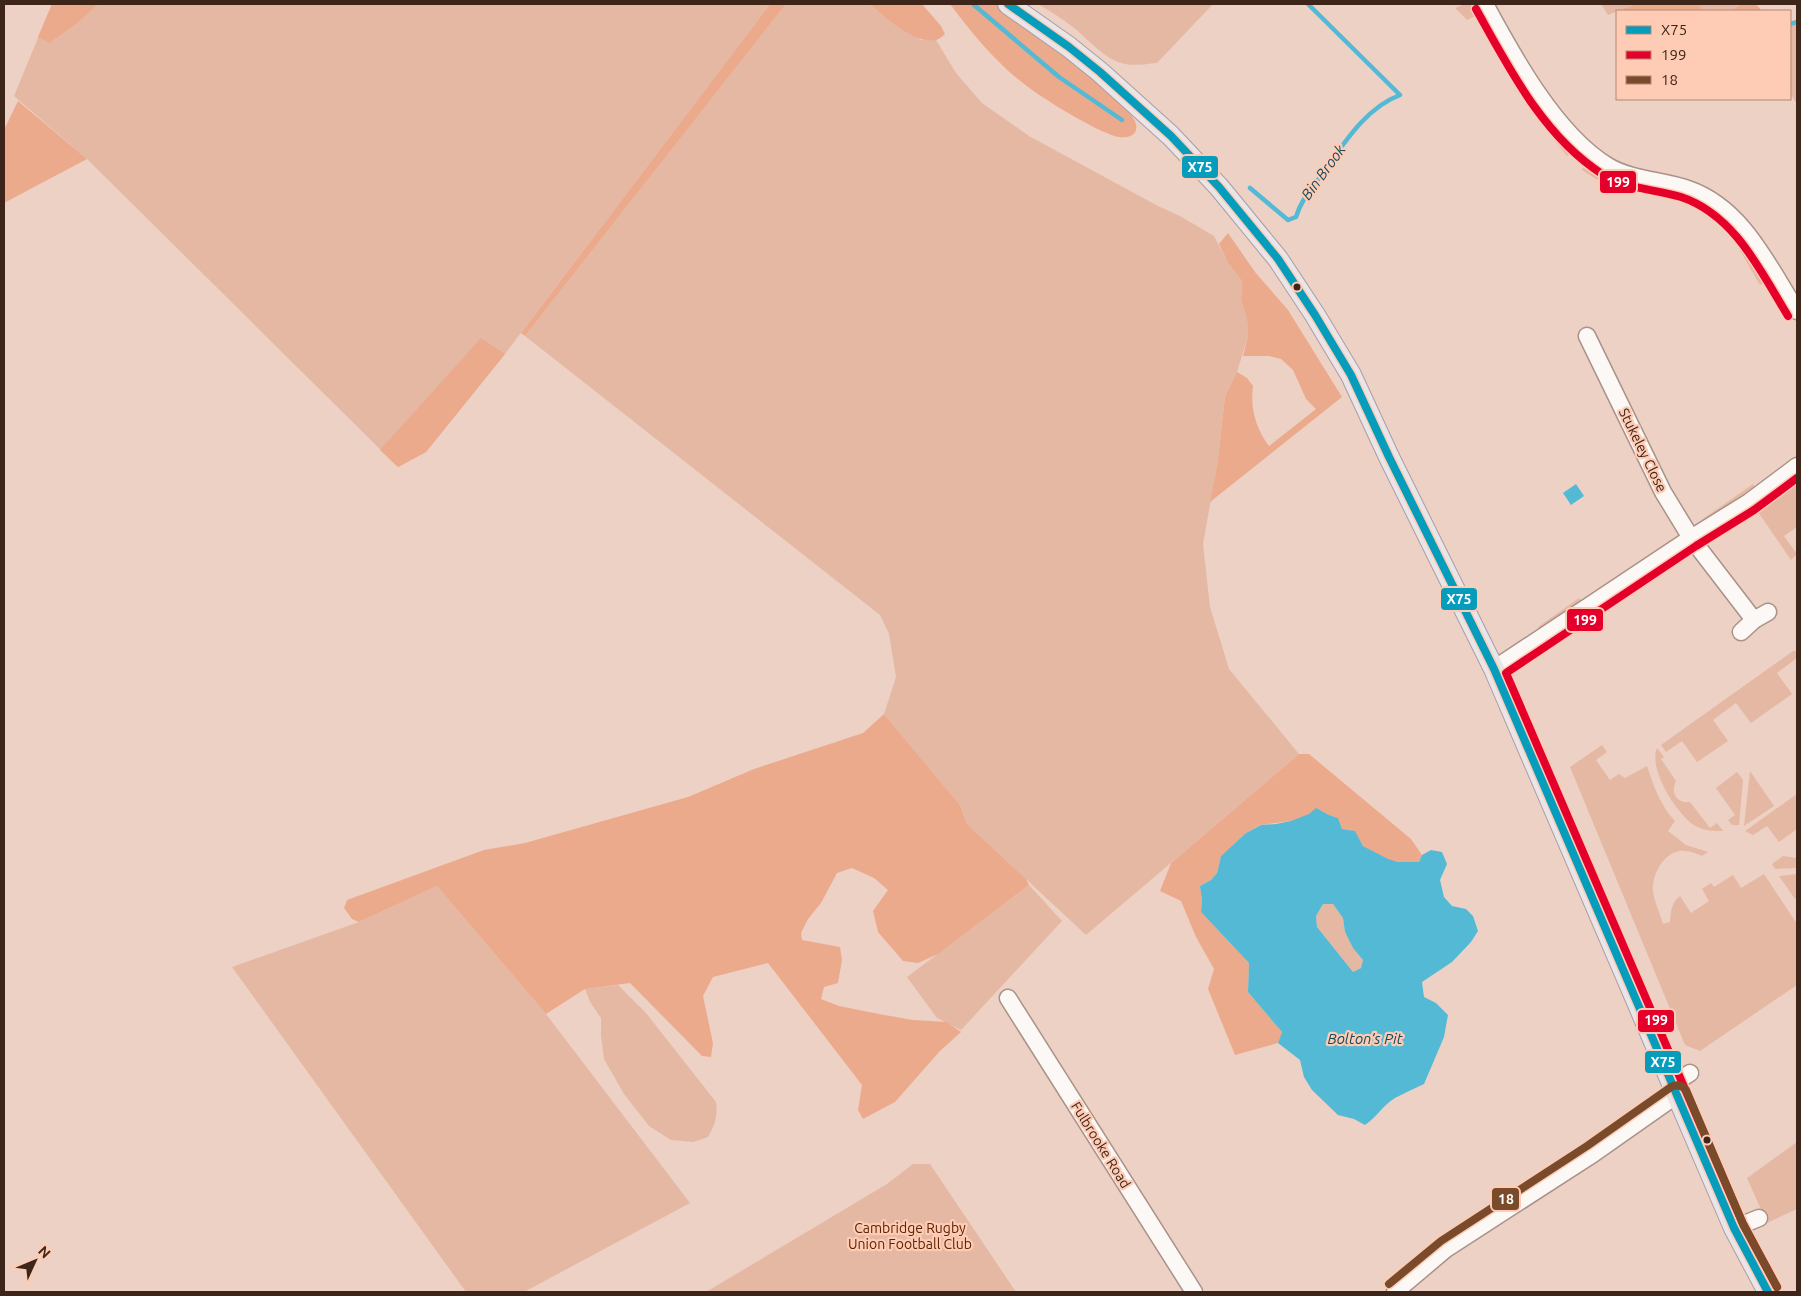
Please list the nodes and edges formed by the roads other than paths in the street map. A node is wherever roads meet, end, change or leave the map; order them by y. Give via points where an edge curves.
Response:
1 (1008, 4) edge
2 (1485, 4) edge
3 (1797, 311) edge
4 (1587, 336) dead end
5 (1797, 466) edge
6 (1691, 538) junction
7 (1741, 632) dead end
8 (1494, 669) junction
9 (1008, 998) dead end
10 (1690, 1073) dead end
11 (1675, 1089) junction
12 (1758, 1218) dead end
13 (1734, 1228) junction
14 (1194, 1292) edge
15 (1395, 1292) edge
16 (1768, 1292) edge

1 - 8 main road via 1070,47 1171,136 1239,210 1278,259 1351,375
2 - 3 street via 1554,117 1590,153 1609,167 1691,190 1728,211 1744,227
4 - 6 street, Stukeley Close via 1593,361
5 - 6 street
6 - 7 street, Stukeley Close via 1761,616
6 - 8 street
8 - 11 main road
9 - 14 street, Fulbrooke Road
10 - 11 street
11 - 13 main road
11 - 15 street via 1594,1154 1446,1249
12 - 13 street
13 - 16 main road

